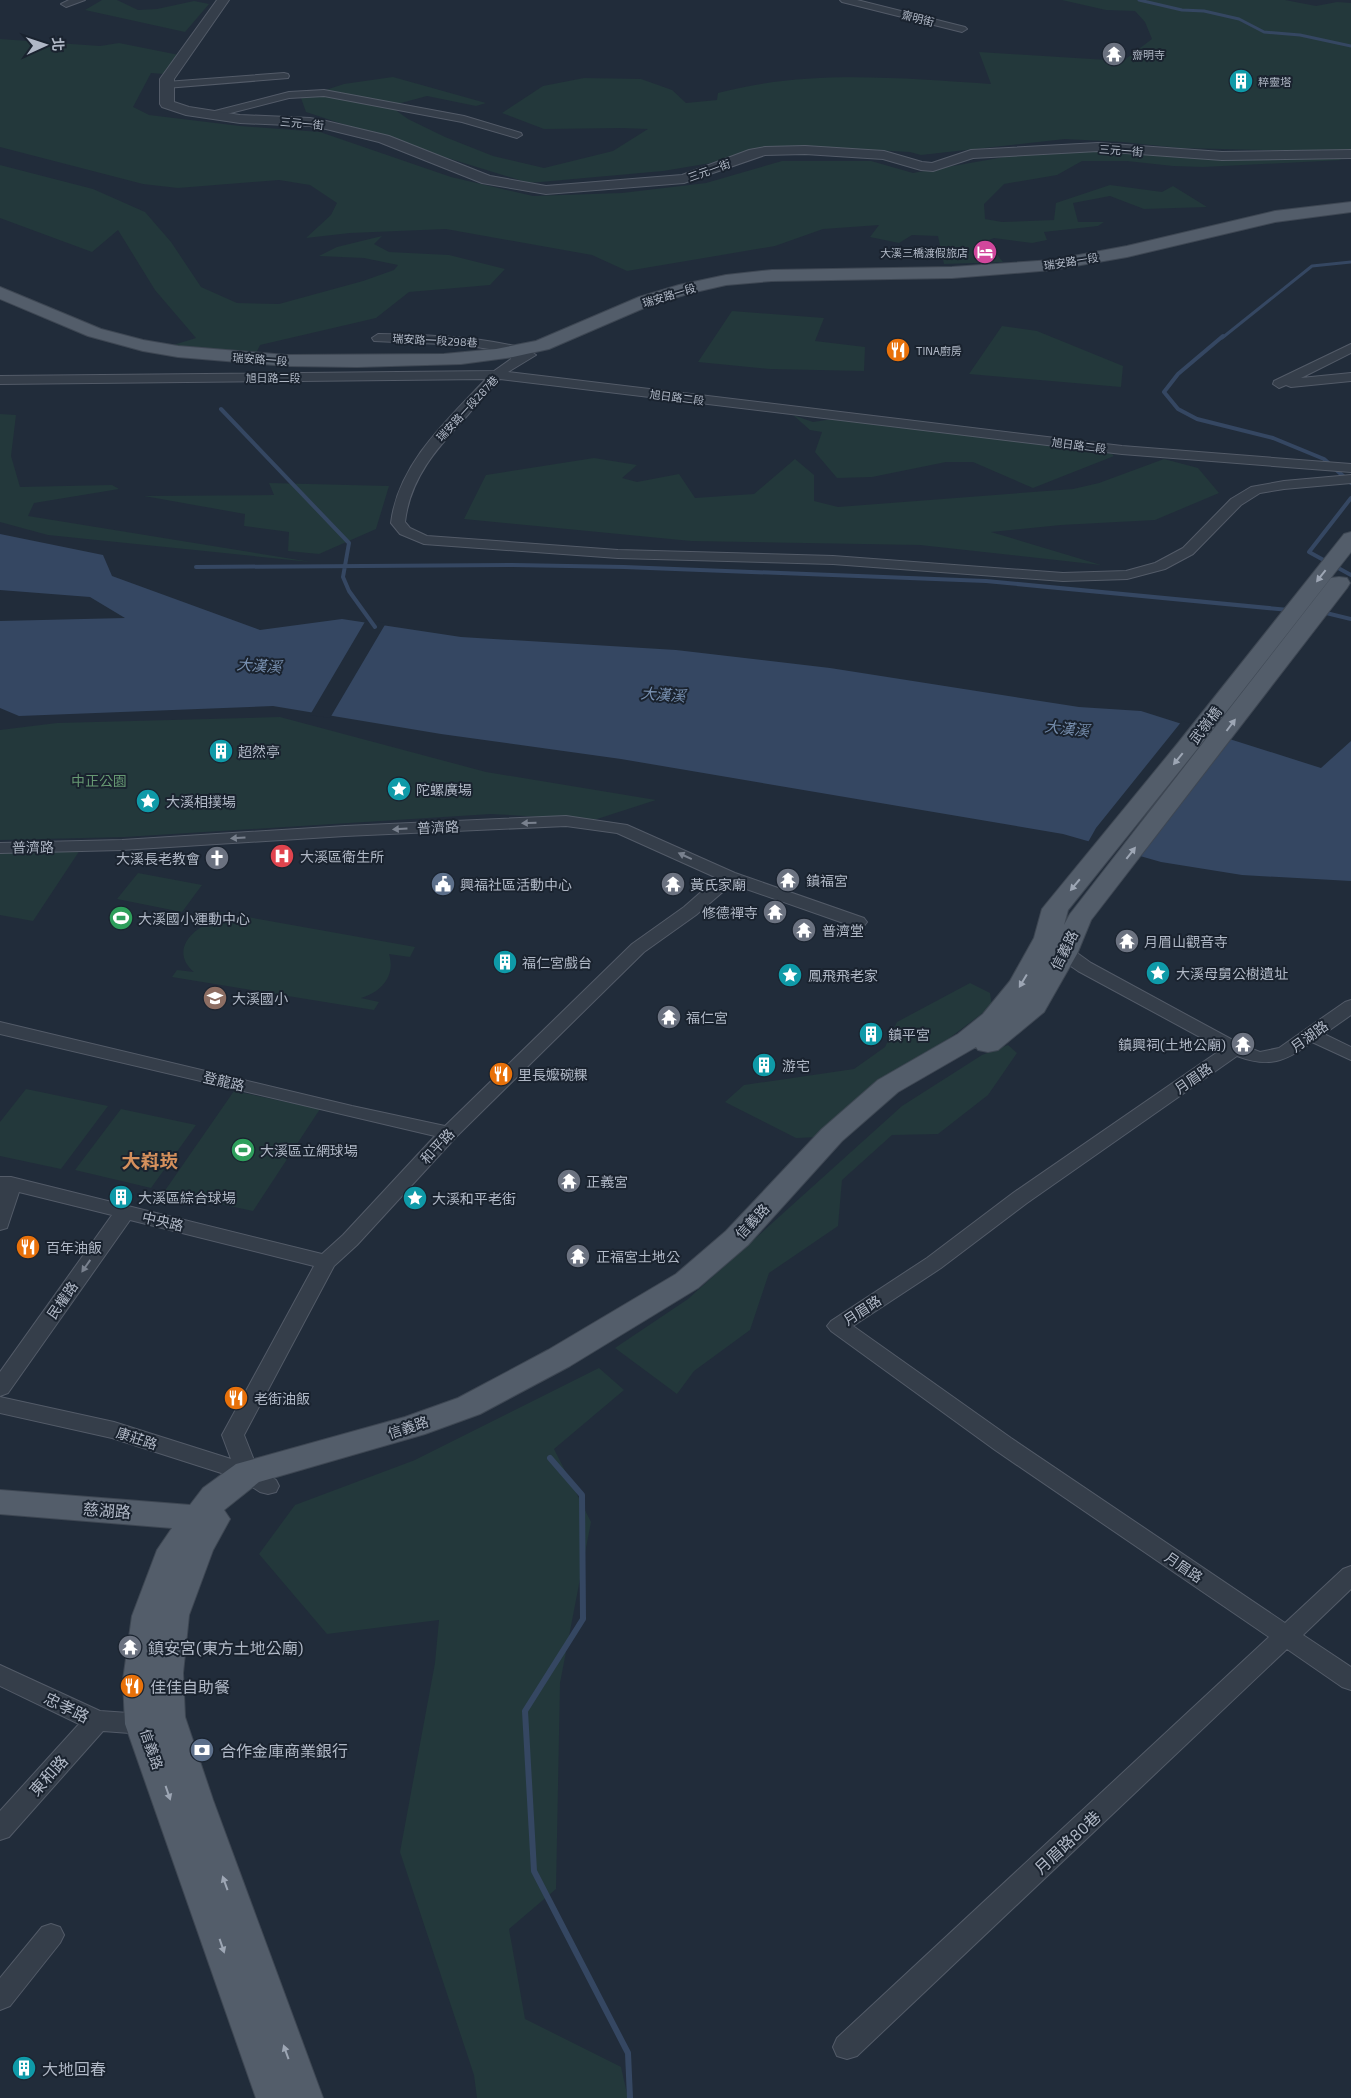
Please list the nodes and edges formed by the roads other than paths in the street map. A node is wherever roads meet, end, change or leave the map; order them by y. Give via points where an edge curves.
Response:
1 (80, 0) edge
2 (223, 0) edge
3 (845, 0) edge
4 (66, 4) dead end
5 (962, 29) dead end
6 (284, 76) dead end
7 (166, 85) junction
8 (211, 115) junction
9 (517, 135) dead end
10 (1351, 154) edge
11 (1351, 207) edge
12 (1351, 212) edge
13 (0, 292) edge
14 (0, 301) edge
15 (378, 338) dead end
16 (1351, 348) edge
17 (520, 354) junction
18 (364, 369) junction
19 (497, 375) junction
20 (1351, 377) edge
21 (0, 380) edge
22 (1279, 384) joint
23 (430, 448) joint
24 (1346, 473) edge
25 (1351, 538) edge
26 (1351, 568) edge
27 (0, 848) edge
28 (729, 877) junction
29 (1055, 909) joint
30 (1080, 919) joint
31 (858, 922) dead end
32 (1055, 946) junction
33 (1351, 1006) edge
34 (0, 1028) edge
35 (1310, 1034) junction
36 (1235, 1050) junction
37 (1351, 1054) edge
38 (449, 1133) junction
39 (5, 1184) edge
40 (125, 1212) junction
41 (0, 1223) edge
42 (326, 1262) junction
43 (0, 1388) edge
44 (0, 1405) edge
45 (258, 1480) junction
46 (0, 1502) edge
47 (206, 1518) junction
48 (1351, 1574) edge
49 (1284, 1635) junction
50 (0, 1674) edge
51 (1351, 1680) edge
52 (97, 1721) junction
53 (155, 1721) junction
54 (0, 1829) edge
55 (51, 1935) dead end
56 (3, 1989) edge
57 (847, 2047) dead end
58 (276, 2098) edge
59 (303, 2098) edge

1 - 4 street
2 - 7 street via 186,50
3 - 5 street, 齋明街
6 - 7 street
7 - 8 street, 三元一街 via 167,104
8 - 9 street via 289,95 324,93 464,119
8 - 10 street, 三元一街 via 326,124 384,139 487,180 546,190 684,179 754,153 781,150 884,155 933,167 971,154 1077,148 1222,156
11 - 17 main road, 瑞安路一段 via 1284,214 1126,250 1008,270 787,275 728,280 667,294 616,312 576,333
12 - 17 main road, 瑞安路一段 via 1275,221 1138,254 1053,270 954,278 725,285 669,300 579,339
13 - 18 main road, 瑞安路一段 via 70,324 137,344 241,358
14 - 18 main road, 瑞安路一段 via 58,328 134,349 244,364
15 - 17 street, 瑞安路一段298巷 via 484,342
16 - 22 street
17 - 18 main road, 瑞安路一段 via 456,364
17 - 19 street, 瑞安路一段287巷
18 - 19 street, 旭日路二段
18 - 21 street, 旭日路二段 via 195,377
19 - 23 street, 瑞安路一段287巷
19 - 24 street, 旭日路二段 via 1122,450 1315,464
20 - 22 street
23 - 24 street via 416,470 399,510 398,523 424,540 618,554 833,560 1063,577 1127,575 1160,566 1188,551 1236,502 1256,490
25 -> 29 main road, 武嶺橋 via 1163,778
30 -> 26 main road, 武嶺橋
28 -> 27 street, 普濟路 via 621,829 566,821 122,845
28 - 31 street, 普濟路
28 - 38 street, 和平路 via 690,911 638,948
29 - 32 main road, 信義路
30 - 32 main road, 信義路
32 - 36 street via 1093,972
32 - 45 main road, 信義路 via 1034,1006 1028,1012 979,1051 892,1105 727,1262 690,1292 572,1365 420,1439
33 - 35 street, 月湖路
34 - 38 street, 登龍路
35 - 36 street, 月湖路 via 1285,1053 1259,1058
35 - 37 street
36 - 49 street, 月眉路 via 1020,1198 934,1263 838,1326 1003,1444
38 - 42 street, 和平路
39 - 40 street, 中央路
39 - 41 street
40 - 42 street, 中央路
40 -> 43 street, 民權路
42 - 45 street, 和平路 via 233,1436
44 - 45 street, 康莊路 via 114,1430
45 - 47 main road, 信義路 via 250,1492
46 - 47 main road, 慈湖路
47 - 53 main road, 信義路 via 172,1615
48 - 49 street, 月眉路80巷
49 - 51 street, 月眉路
49 - 57 street, 月眉路80巷
50 - 52 street, 忠孝路
52 - 53 street, 忠孝路
52 - 54 street, 東和路
53 -> 58 main road, 信義路
59 -> 53 main road, 信義路 via 194,1800
55 - 56 street

